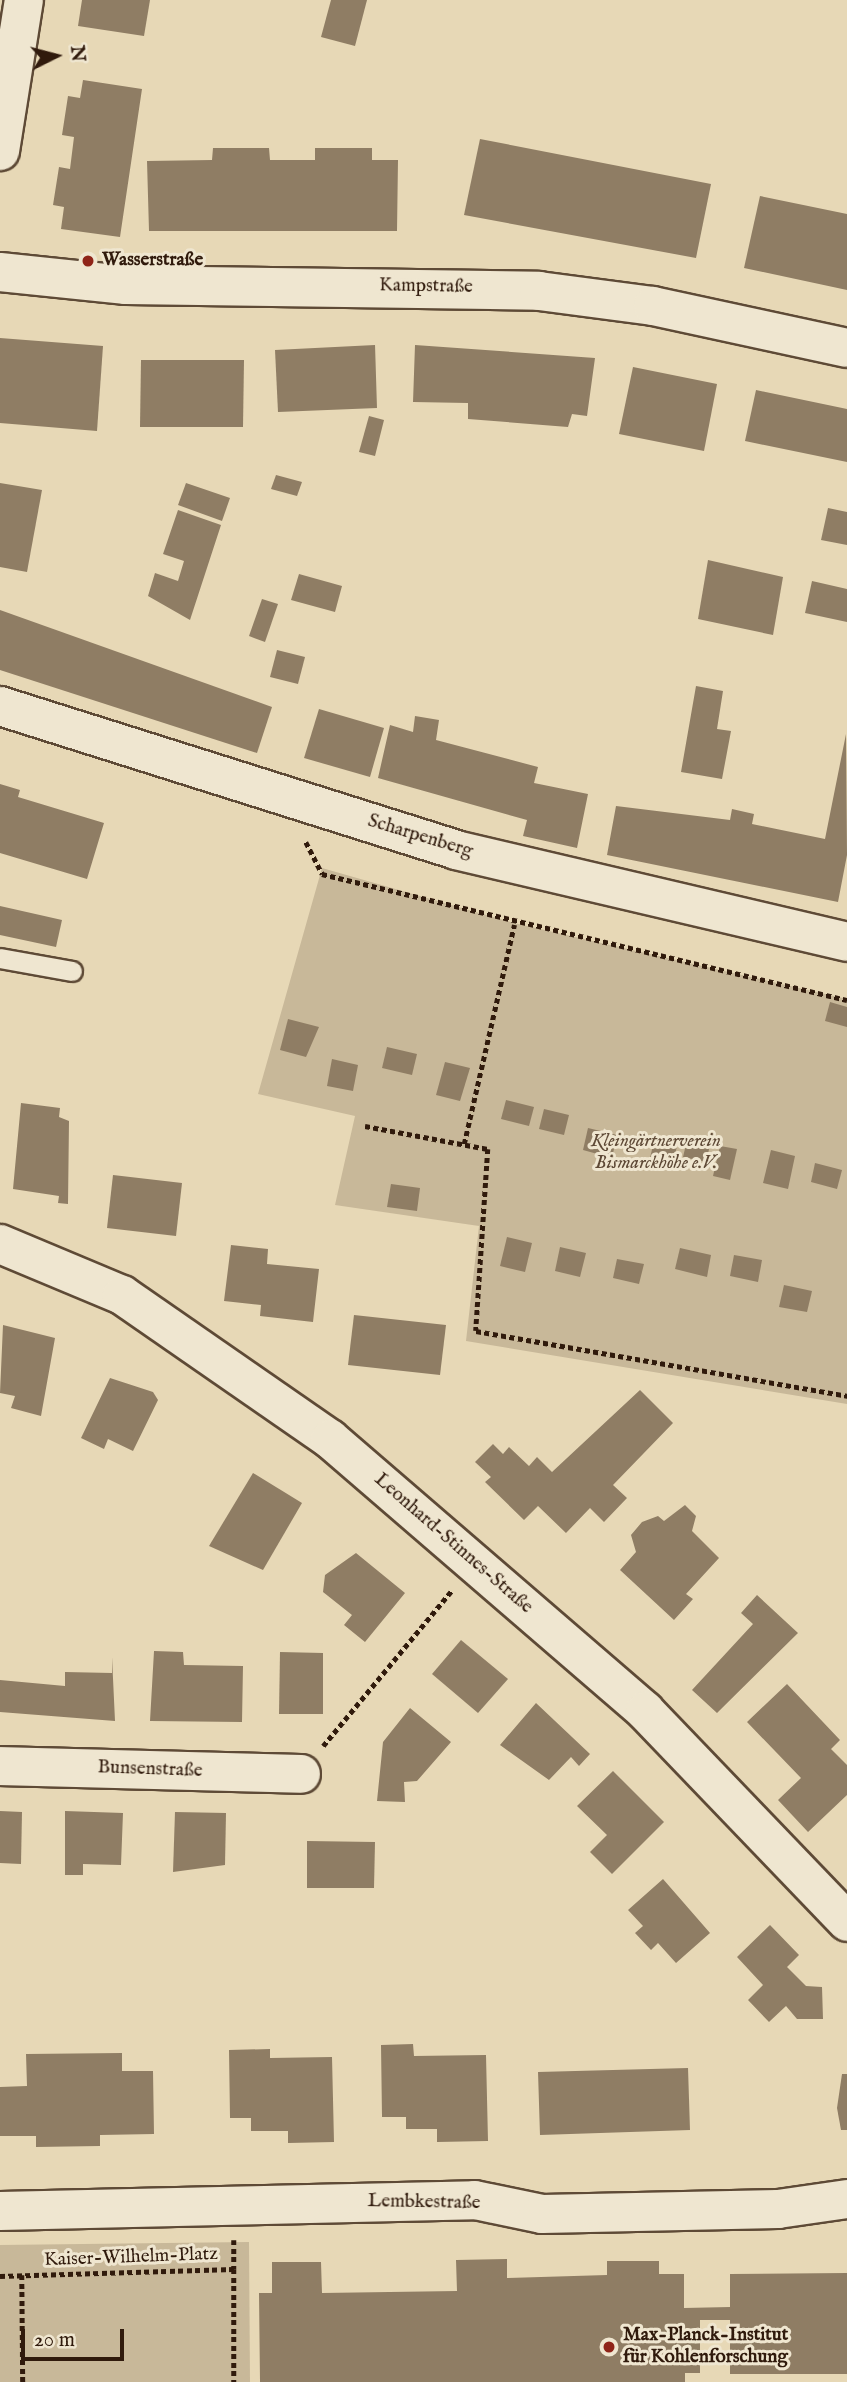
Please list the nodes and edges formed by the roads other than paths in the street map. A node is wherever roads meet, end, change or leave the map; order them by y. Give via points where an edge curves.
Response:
1 (24, 0) edge
2 (0, 151) edge
3 (0, 272) edge
4 (847, 348) edge
5 (0, 706) edge
6 (847, 942) edge
7 (0, 958) edge
8 (72, 971) dead end
9 (0, 1244) edge
10 (0, 1766) edge
11 (301, 1774) road end
12 (847, 1922) edge
13 (847, 2199) edge
14 (0, 2211) edge

1 - 2 street
3 - 4 street, Kampstraße via 126,285 539,290 653,306
5 - 6 street, Scharpenberg via 456,850
7 - 8 lane
9 - 12 street, Leonhard-Stinnes-Straße via 122,1295 330,1438 645,1711
10 - 11 street, Bunsenstraße
13 - 14 street, Lembkestraße via 778,2209 556,2214 475,2200

